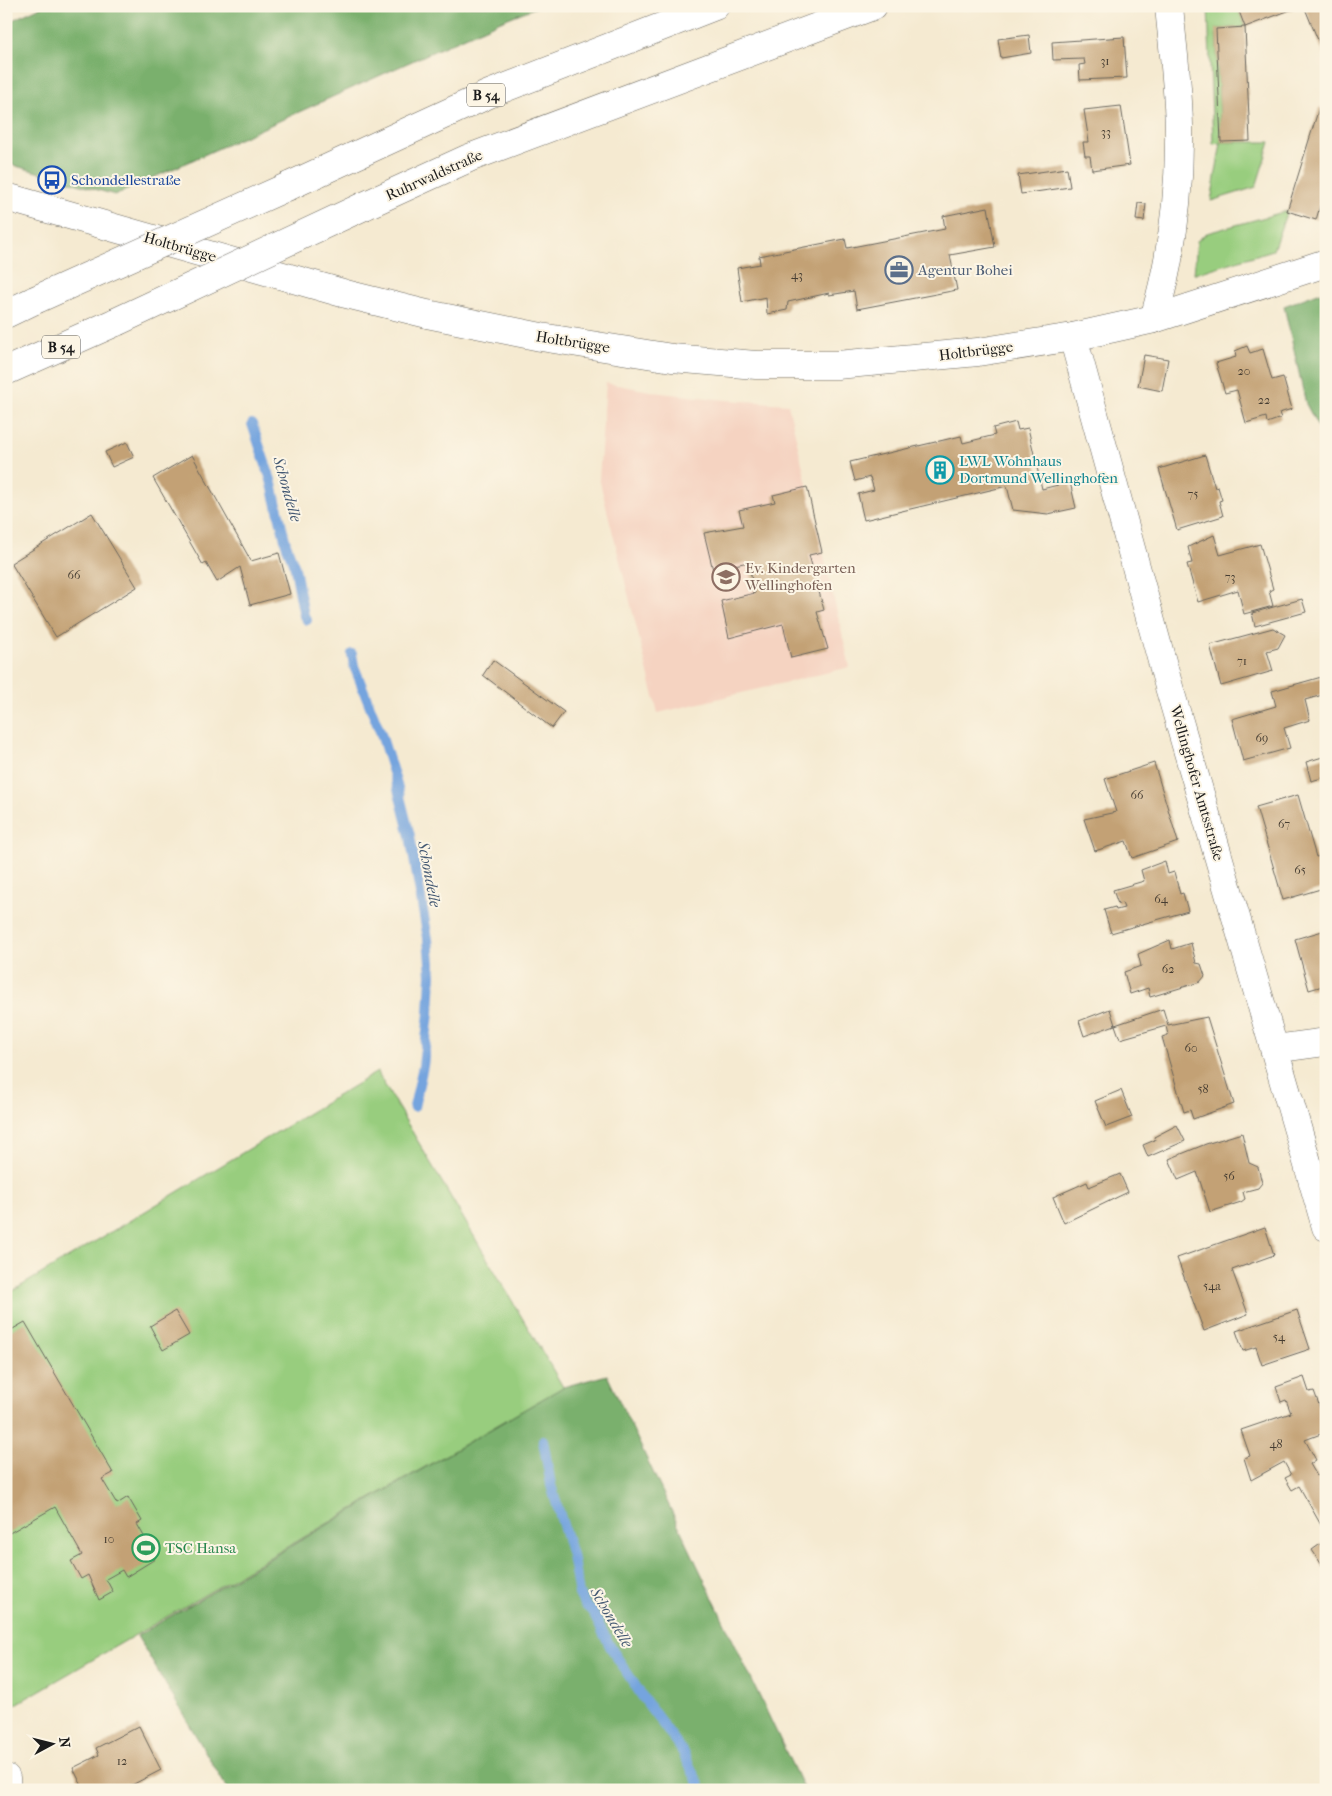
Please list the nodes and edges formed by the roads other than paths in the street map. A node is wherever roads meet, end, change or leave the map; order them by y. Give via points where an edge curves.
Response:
1 (715, 6) edge
2 (874, 6) edge
3 (1169, 6) edge
4 (6, 197) edge
5 (1326, 263) edge
6 (6, 314) edge
7 (1154, 319) junction
8 (1073, 337) junction
9 (6, 371) edge
10 (1326, 1042) edge
11 (1274, 1049) junction
12 (1326, 1227) edge
13 (6, 1778) edge
14 (7, 1790) edge

1 - 6 main road, B 54, bridge via 489,94
2 - 9 main road, Ruhrwaldstraße / B 54, bridge via 479,154
3 - 7 main road via 1179,141 1178,188 1163,287
4 - 8 main road, Holtbrügge via 427,314 672,358 756,365 837,365 978,352
5 - 7 main road, Holtbrügge
7 - 8 main road, Holtbrügge
8 - 11 main road, Wellinghofer Amtsstraße via 1169,687
10 - 11 main road
11 - 12 main road, Wellinghofer Amtsstraße
13 - 14 main road

